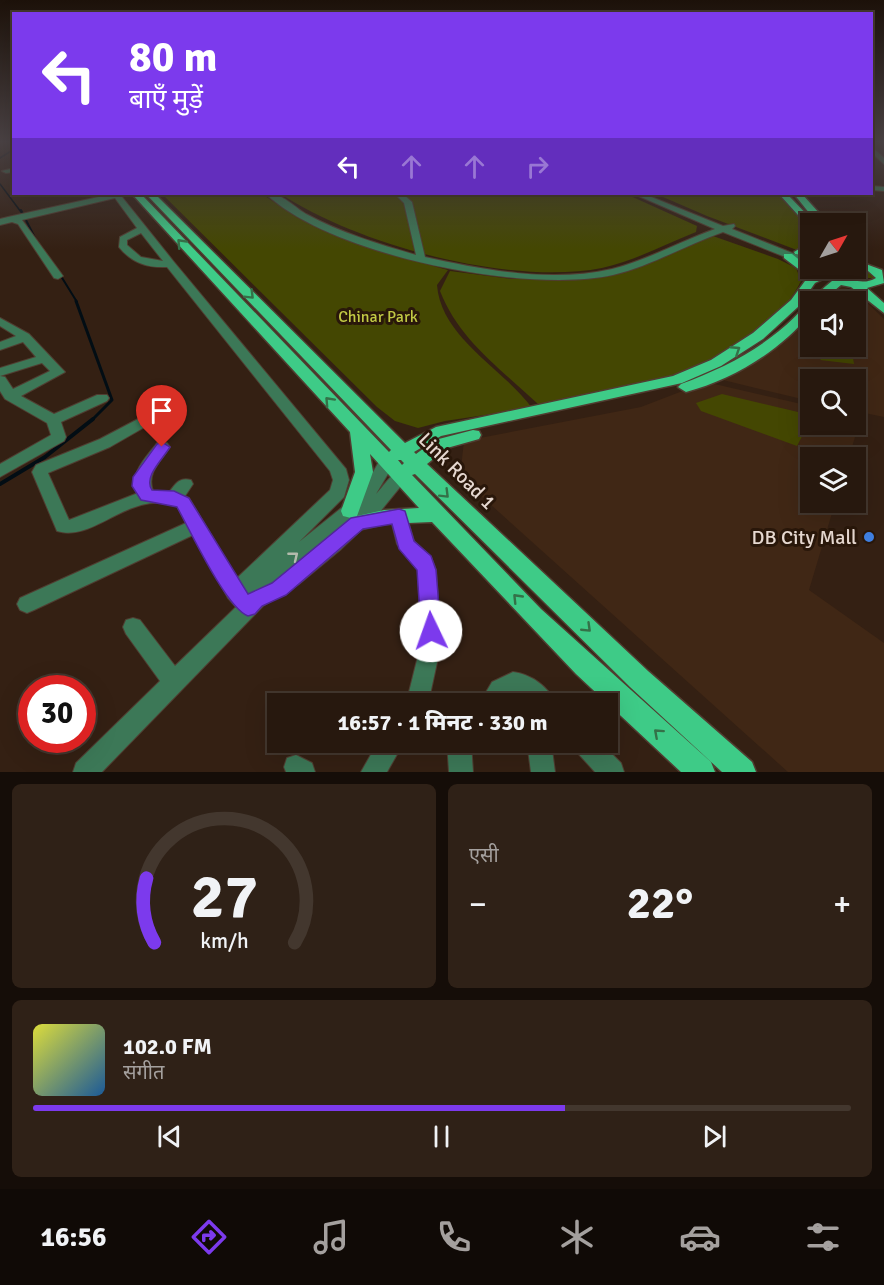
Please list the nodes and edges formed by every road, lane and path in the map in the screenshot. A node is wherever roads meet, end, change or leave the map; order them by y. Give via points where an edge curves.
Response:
1 (115, 195) edge
2 (120, 195) edge
3 (137, 195) edge
4 (151, 195) edge
5 (272, 195) edge
6 (279, 195) edge
7 (400, 195) edge
8 (641, 195) edge
9 (654, 195) edge
10 (784, 195) edge
11 (799, 195) edge
12 (801, 213) edge
13 (814, 213) edge
14 (5, 220) edge
15 (721, 225) junction
16 (142, 229) junction
17 (800, 254) edge
18 (421, 255) junction
19 (170, 264) junction
20 (866, 267) edge
21 (58, 276) dead end
22 (815, 279) edge
23 (842, 279) edge
24 (811, 281) joint
25 (856, 286) junction
26 (881, 290) edge
27 (884, 303) edge
28 (884, 309) edge
29 (800, 315) edge
30 (0, 321) edge
31 (25, 337) junction
32 (0, 346) edge
33 (45, 358) junction
34 (0, 372) edge
35 (0, 380) edge
36 (10, 396) junction
37 (102, 398) dead end
38 (54, 420) junction
39 (146, 421) dead end
40 (358, 431) junction
41 (162, 447) dead end
42 (401, 450) junction
43 (401, 467) junction
44 (0, 471) edge
45 (185, 484) dead end
46 (147, 495) junction
47 (174, 498) junction
48 (436, 514) junction
49 (399, 516) junction
50 (354, 517) junction
51 (197, 526) junction
52 (246, 600) junction
53 (27, 604) dead end
54 (133, 627) dead end
55 (172, 681) junction
56 (420, 693) edge
57 (497, 693) edge
58 (535, 693) edge
59 (385, 753) edge
60 (460, 753) edge
61 (540, 753) edge
62 (85, 772) edge
63 (373, 772) edge
64 (461, 772) edge
65 (543, 772) edge
66 (702, 772) edge
67 (742, 772) edge

1 - 14 street
2 - 16 street
40 -> 3 main road, Link Road 1
4 -> 42 main road, Link Road 1
5 - 15 street via 316,222 387,248 458,267 515,274 574,276 611,272
6 - 18 street via 327,224
7 - 18 street via 408,202
8 - 15 street
9 - 15 street
10 - 12 main road
11 - 13 main road
14 - 21 street via 21,222
15 - 17 street
15 - 18 street via 597,271 515,272
16 - 19 street
16 - 19 street via 123,239 127,252 135,260 152,265
19 - 52 street via 338,469 341,480 338,493
20 - 26 main road via 880,274
22 - 24 main road
23 - 25 main road
42 -> 24 main road via 442,431 677,380 716,363 758,336 795,303
25 - 26 main road
25 - 28 main road
26 - 27 main road
29 - 43 main road via 745,360 709,378 621,404 457,438
30 - 31 street
31 - 32 street
31 - 33 street
33 - 34 street
33 - 36 street via 58,372
35 - 36 street
36 - 38 street
37 - 38 street
38 - 44 street via 59,436 54,441
39 - 46 street via 40,472 63,526 69,527
40 - 43 main road, Link Road 1
40 - 50 main road via 364,472
41 - 46 street via 141,477
42 - 43 main road, Link Road 1
43 - 48 main road, Link Road 1
43 - 50 street via 388,495
43 -> 67 main road, Link Road 1
45 - 47 street
46 - 47 street
47 - 51 street via 183,502
48 - 49 main road
66 -> 48 main road, Link Road 1 via 584,666
49 - 50 main road
49 - 56 street via 406,544 427,570 431,644
50 - 52 street via 279,589
51 - 52 street
51 - 53 street
52 - 55 street
54 - 55 street
55 - 62 street
57 - 58 street via 510,683 519,683
59 - 63 street
60 - 64 street
61 - 65 street

